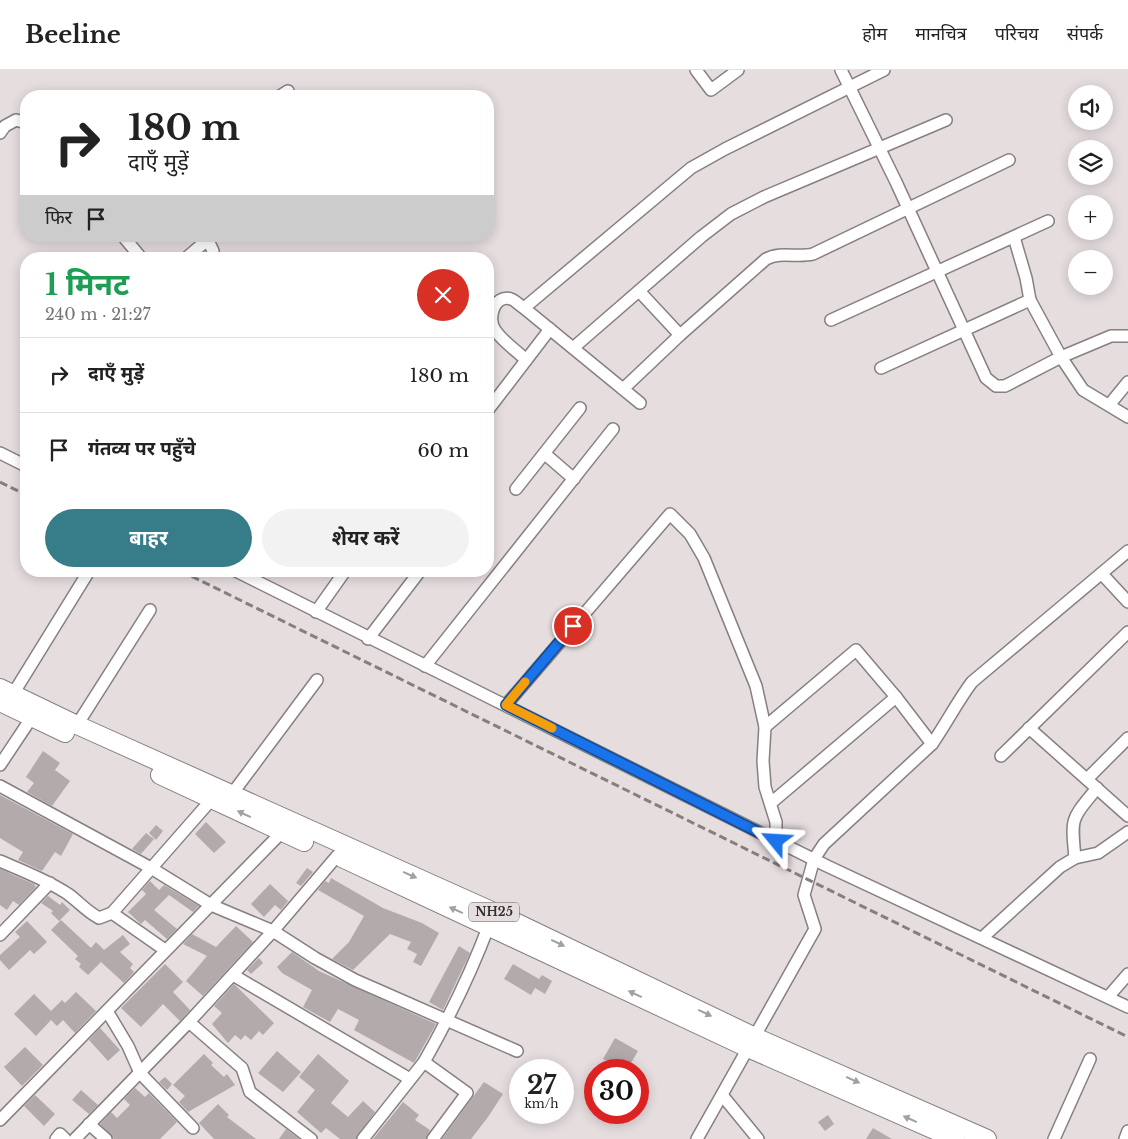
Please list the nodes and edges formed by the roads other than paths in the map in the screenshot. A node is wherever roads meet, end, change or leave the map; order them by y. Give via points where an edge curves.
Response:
1 (696, 70) edge
2 (738, 70) edge
3 (841, 70) edge
4 (884, 70) edge
5 (849, 86) junction
6 (946, 120) dead end
7 (20, 121) edge
8 (0, 133) edge
9 (880, 150) junction
10 (1009, 160) dead end
11 (908, 207) junction
12 (1048, 222) dead end
13 (1014, 237) junction
14 (128, 242) edge
15 (204, 242) edge
16 (136, 252) edge
17 (193, 252) edge
18 (938, 272) junction
19 (639, 291) junction
20 (1030, 300) junction
21 (524, 308) junction
22 (494, 309) edge
23 (831, 320) dead end
24 (494, 328) edge
25 (550, 329) junction
26 (965, 331) junction
27 (680, 335) junction
28 (1128, 336) edge
29 (573, 348) junction
30 (1060, 357) junction
31 (526, 360) junction
32 (881, 368) dead end
33 (1128, 382) edge
34 (623, 389) junction
35 (494, 402) edge
36 (640, 404) dead end
37 (1110, 404) junction
38 (580, 408) dead end
39 (1128, 417) edge
40 (613, 429) dead end
41 (0, 453) edge
42 (545, 454) junction
43 (20, 463) edge
44 (574, 479) junction
45 (516, 490) dead end
46 (1128, 551) edge
47 (1102, 574) junction
48 (85, 577) edge
49 (248, 577) edge
50 (341, 577) edge
51 (415, 577) edge
52 (1128, 602) edge
53 (150, 610) dead end
54 (316, 612) junction
55 (1128, 632) edge
56 (368, 638) junction
57 (425, 666) junction
58 (317, 680) dead end
59 (4, 694) edge
60 (896, 697) junction
61 (506, 705) junction
62 (32, 717) junction
63 (77, 726) junction
64 (765, 727) junction
65 (1029, 728) junction
66 (1128, 738) edge
67 (932, 744) junction
68 (1001, 756) dead end
69 (0, 765) edge
70 (1087, 779) junction
71 (0, 786) edge
72 (1097, 788) junction
73 (232, 794) junction
74 (212, 799) junction
75 (771, 804) junction
76 (1128, 816) edge
77 (282, 832) junction
78 (1128, 832) edge
79 (776, 841) junction
80 (337, 856) junction
81 (1075, 858) junction
82 (814, 859) junction
83 (0, 861) edge
84 (151, 868) junction
85 (50, 883) junction
86 (211, 905) junction
87 (112, 913) junction
88 (489, 925) junction
89 (272, 931) junction
90 (0, 935) edge
91 (982, 938) junction
92 (165, 950) junction
93 (233, 974) junction
94 (1128, 974) edge
95 (1108, 997) junction
96 (1128, 1007) edge
97 (107, 1011) junction
98 (448, 1020) junction
99 (189, 1022) junction
100 (752, 1042) junction
101 (517, 1051) dead end
102 (1090, 1059) dead end
103 (424, 1062) junction
104 (140, 1073) junction
105 (410, 1079) junction
106 (722, 1095) junction
107 (0, 1120) edge
108 (89, 1124) junction
109 (193, 1128) dead end
110 (1128, 1131) edge
111 (56, 1139) edge
112 (66, 1139) edge
113 (75, 1139) edge
114 (106, 1139) edge
115 (311, 1139) edge
116 (364, 1139) edge
117 (432, 1139) edge
118 (698, 1139) edge
119 (758, 1139) edge
120 (955, 1139) edge
121 (987, 1139) edge
122 (1054, 1139) edge
123 (1125, 1139) edge

1 - 2 street via 711,90
3 - 5 street
4 - 5 street
5 - 9 street
5 - 21 street via 691,168
6 - 9 street
7 - 8 street via 5,126
9 - 11 street
9 - 19 street via 764,197 732,214 700,237
10 - 11 street
11 - 18 street
11 - 27 street via 813,254 774,255 754,268
12 - 13 street
13 - 18 street
13 - 20 street
14 - 16 street
15 - 17 street
18 - 23 street
18 - 26 street
19 - 27 street
19 - 29 street
20 - 26 street
20 - 30 street
21 - 22 street via 511,299 504,299
21 - 25 street
24 - 31 street
25 - 29 street
25 - 31 street
26 - 30 street via 986,378 996,386 1005,386
26 - 32 street
27 - 34 street
28 - 30 street via 1111,336
29 - 34 street
30 - 37 street via 1083,390
31 - 35 street
33 - 37 street
34 - 36 street
37 - 39 street
38 - 42 street
40 - 44 street
41 - 43 street
42 - 44 street
42 - 45 street
44 - 57 street
46 - 47 street
47 - 52 street
47 - 67 street via 972,682
48 - 59 street
49 - 54 street
50 - 54 street
51 - 56 street
53 - 63 street
54 - 56 street
55 - 65 street
56 - 57 street
57 - 61 street
58 - 73 street
59 - 62 main road, NH25
59 - 63 main road, NH25
60 - 64 street via 856,650
60 - 67 street
60 - 75 street
61 - 64 street via 670,514 690,534 704,558 756,686
61 - 79 street
62 - 69 street
62 - 74 main road, NH25
63 - 73 main road, NH25
64 - 75 street via 764,778
65 - 68 street
65 - 70 street
66 - 70 street
67 - 82 street via 824,844
70 - 72 street
71 - 84 street
72 - 76 street
72 - 81 street via 1074,818
73 -> 100 main road, NH25 via 494,912
77 -> 74 main road, NH25
74 - 84 street
75 - 79 street via 776,822
77 - 80 main road, NH25
77 - 86 street
78 - 81 street via 1098,853
79 - 82 street
88 -> 80 main road, NH25
80 - 89 street
81 - 91 street via 1060,867
82 - 91 street
82 - 100 street via 804,895 814,929
83 - 85 street
84 - 86 street
84 - 87 street
85 - 87 street via 99,918
85 - 90 street
86 - 89 street
86 - 92 street
87 - 92 street
88 - 98 street
100 -> 88 main road, NH25
89 - 93 street
89 - 98 street via 356,980
91 - 95 street
92 - 97 street
93 - 99 street
93 - 105 street
94 - 95 street
95 - 96 street
97 - 104 street
97 - 107 street
98 - 101 street
98 - 103 street
99 - 104 street
99 - 115 street via 242,1068 250,1092
100 - 106 street
120 -> 100 main road, NH25
100 -> 121 main road, NH25
102 - 122 street
103 - 105 street
103 - 117 street via 467,1093
104 - 108 street
104 - 109 street
105 - 116 street
106 - 118 street
106 - 119 street
108 - 113 street
108 - 114 street
110 - 123 street
111 - 112 street via 60,1134

